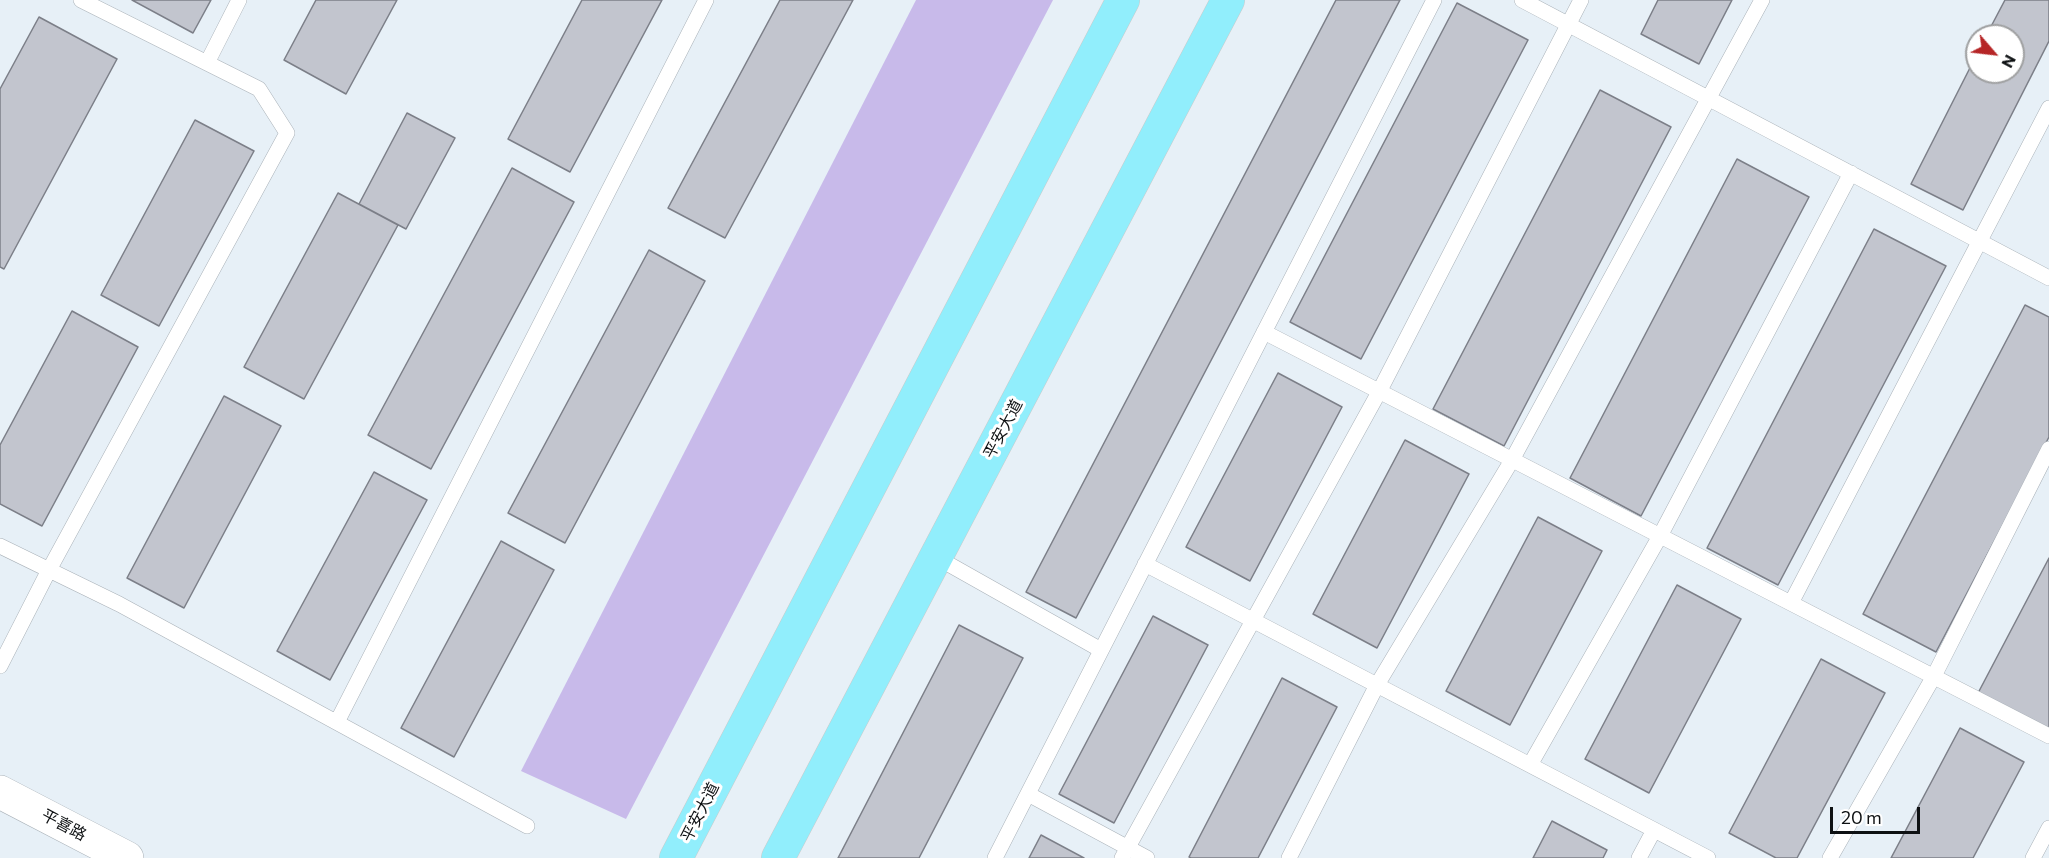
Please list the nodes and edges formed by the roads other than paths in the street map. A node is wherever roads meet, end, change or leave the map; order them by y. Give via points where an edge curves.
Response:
1 (81, 0) edge
2 (239, 0) edge
3 (706, 0) edge
4 (1123, 0) edge
5 (1228, 0) edge
6 (1434, 0) edge
7 (1522, 0) edge
8 (1581, 0) edge
9 (1762, 0) edge
10 (1569, 24) junction
11 (207, 63) junction
12 (1710, 99) junction
13 (2049, 108) edge
14 (1851, 173) junction
15 (1979, 241) junction
16 (2049, 278) edge
17 (1264, 333) junction
18 (1379, 392) junction
19 (2049, 449) edge
20 (1512, 460) junction
21 (1660, 536) junction
22 (0, 546) edge
23 (936, 557) junction
24 (1145, 564) junction
25 (49, 570) junction
26 (1791, 603) junction
27 (1255, 621) junction
28 (1101, 650) junction
29 (0, 666) edge
30 (1934, 676) junction
31 (1377, 685) junction
32 (337, 722) junction
33 (2049, 736) edge
34 (1530, 765) junction
35 (0, 792) edge
36 (1028, 794) junction
37 (527, 826) dead end
38 (2049, 828) edge
39 (1654, 830) junction
40 (1125, 853) edge
41 (127, 858) edge
42 (676, 858) edge
43 (778, 858) edge
44 (995, 858) edge
45 (1148, 858) edge
46 (1289, 858) edge
47 (1639, 858) edge
48 (1708, 858) edge
49 (1830, 858) edge
50 (2033, 858) edge

1 - 11 lane
2 - 11 lane
3 - 32 lane
4 - 42 main road, 平安大道
5 - 23 main road, 平安大道
6 - 17 lane
7 - 10 lane
8 - 10 lane
9 - 12 lane
10 - 12 lane
10 - 18 lane
11 - 25 lane via 259,89 287,133
12 - 14 lane
12 - 20 lane
13 - 15 lane
14 - 15 lane
14 - 21 lane
15 - 16 lane
15 - 26 lane
17 - 18 lane
17 - 24 lane
18 - 20 lane
18 - 27 lane
19 - 30 lane
20 - 21 lane
20 - 31 lane
21 - 26 lane
21 - 34 lane
22 - 25 lane
23 - 28 lane
23 - 43 main road, 平安大道
24 - 27 lane
24 - 28 lane
25 - 29 lane
25 - 32 lane
26 - 30 lane
27 - 31 lane
27 - 40 lane
28 - 36 lane
30 - 33 lane
30 - 49 lane
31 - 34 lane
31 - 46 lane
32 - 37 lane
34 - 39 lane
35 - 41 street, 平喜路
36 - 40 lane
36 - 44 lane
38 - 50 lane
39 - 47 lane
39 - 48 lane
40 - 45 lane

